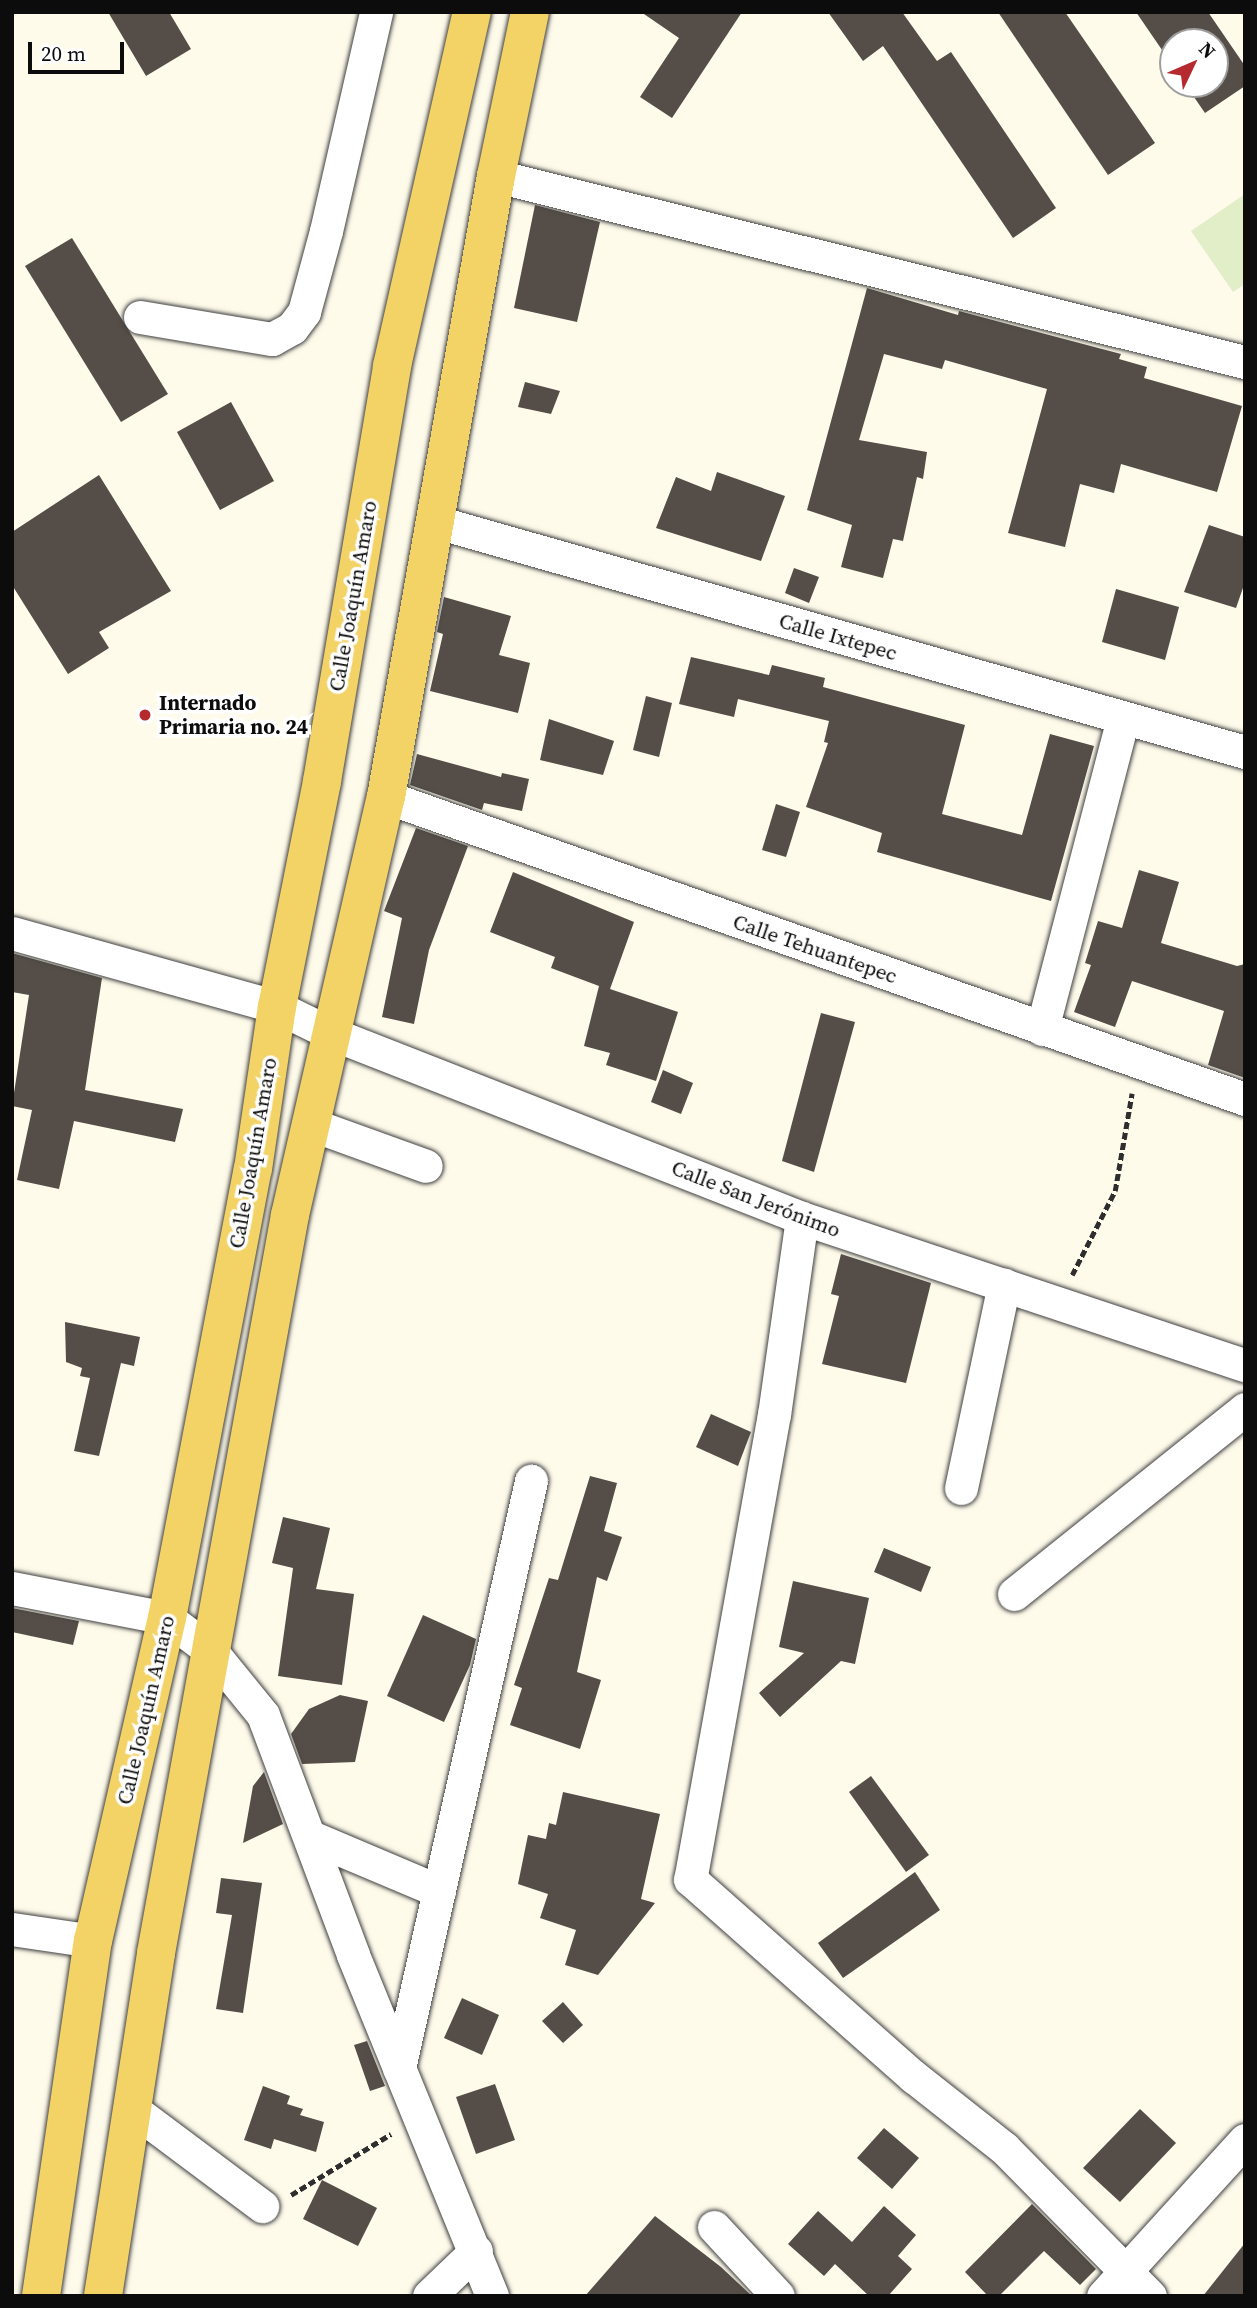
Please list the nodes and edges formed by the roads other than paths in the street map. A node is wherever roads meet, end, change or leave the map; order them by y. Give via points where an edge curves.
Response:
1 (376, 12) edge
2 (472, 12) edge
3 (530, 12) edge
4 (496, 176) junction
5 (140, 317) dead end
6 (1245, 362) edge
7 (433, 521) junction
8 (1123, 719) junction
9 (1245, 752) edge
10 (386, 797) junction
11 (12, 933) edge
12 (277, 1007) junction
13 (1042, 1029) junction
14 (330, 1033) junction
15 (1245, 1099) edge
16 (310, 1124) junction
17 (426, 1166) dead end
18 (802, 1218) junction
19 (1004, 1284) junction
20 (1245, 1365) edge
21 (1245, 1409) edge
22 (531, 1481) dead end
23 (961, 1489) dead end
24 (12, 1588) edge
25 (1014, 1594) dead end
26 (167, 1618) junction
27 (211, 1651) junction
28 (311, 1837) junction
29 (439, 1891) junction
30 (12, 1929) edge
31 (93, 1941) junction
32 (399, 2068) junction
33 (135, 2111) junction
34 (1245, 2140) edge
35 (262, 2206) road end
36 (714, 2227) dead end
37 (476, 2251) junction
38 (1123, 2270) junction
39 (41, 2296) edge
40 (103, 2296) edge
41 (429, 2296) edge
42 (492, 2296) edge
43 (778, 2296) edge
44 (1103, 2296) edge
45 (1150, 2296) edge

1 - 5 street via 326,231 304,312 292,328 272,339
2 - 12 main road, Calle Joaquín Amaro via 392,366 322,781
3 - 4 main road
4 - 6 street
4 - 7 main road
7 - 8 street, Calle Ixtepec
7 - 10 main road
8 - 9 street, Calle Ixtepec
8 - 13 street
10 - 13 street, Calle Tehuantepec
10 - 14 main road
11 - 12 street, Calle San Jerónimo
12 - 14 street, Calle San Jerónimo
12 - 26 main road, Calle Joaquín Amaro via 253,1169
13 - 15 street, Calle Tehuantepec
14 - 16 main road
14 - 18 street, Calle San Jerónimo
16 - 17 street
16 - 27 main road
18 - 19 street, Calle San Jerónimo
18 - 38 street via 774,1415 690,1879 914,2077 1004,2148
19 - 20 street, Calle San Jerónimo
19 - 23 street
21 - 25 street
22 - 29 street
24 - 26 street
26 - 27 street
26 - 31 main road, Calle Joaquín Amaro
27 - 28 street via 263,1715
27 - 33 main road via 156,1953
28 - 29 street
28 - 32 street
29 - 32 street
30 - 31 street
31 - 39 main road, Calle Joaquín Amaro
32 - 37 street
33 - 35 street
33 - 40 main road
34 - 38 street
36 - 43 street
37 - 41 street
37 - 42 street
38 - 44 street
38 - 45 street

